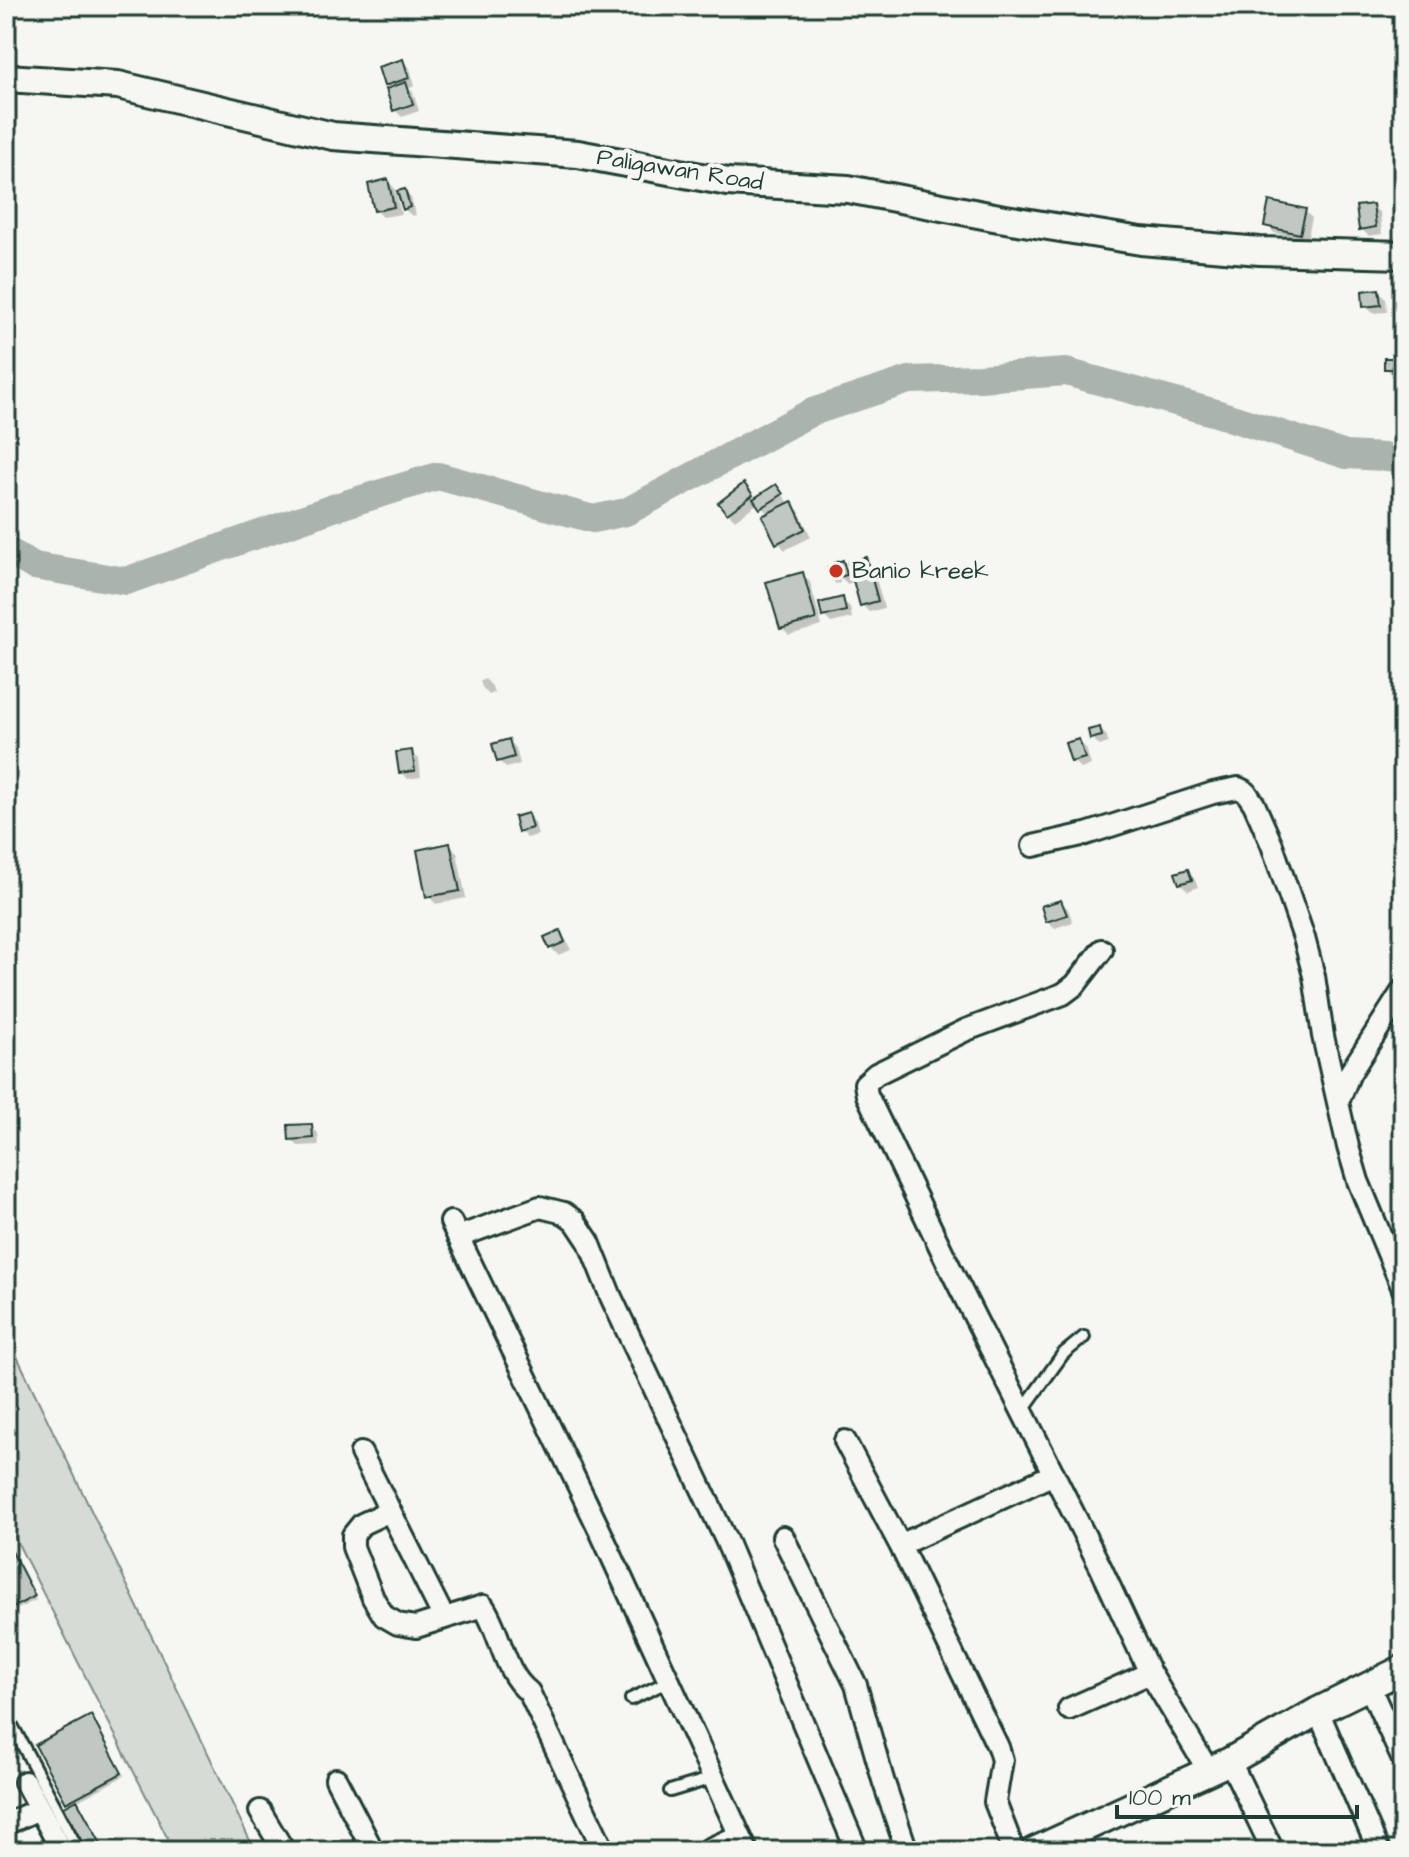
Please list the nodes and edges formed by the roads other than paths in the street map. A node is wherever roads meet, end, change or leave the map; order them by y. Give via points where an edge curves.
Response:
1 (6, 78) edge
2 (1403, 255) edge
3 (1033, 846) dead end
4 (1102, 950) dead end
5 (1403, 990) edge
6 (1338, 1102) junction
7 (1403, 1289) edge
8 (1084, 1337) dead end
9 (1022, 1411) junction
10 (845, 1441) dead end
11 (361, 1453) dead end
12 (1054, 1474) junction
13 (390, 1511) junction
14 (783, 1537) dead end
15 (900, 1545) junction
16 (444, 1618) junction
17 (1403, 1669) edge
18 (1150, 1673) junction
19 (669, 1681) junction
20 (1369, 1686) junction
21 (631, 1699) dead end
22 (1069, 1709) dead end
23 (1318, 1711) junction
24 (6, 1714) edge
25 (1403, 1760) edge
26 (1219, 1766) junction
27 (713, 1778) junction
28 (336, 1779) dead end
29 (25, 1782) dead end
30 (670, 1791) dead end
31 (39, 1809) junction
32 (260, 1811) dead end
33 (6, 1824) edge
34 (737, 1831) junction
35 (706, 1845) dead end
36 (1039, 1850) edge
37 (62, 1851) edge
38 (79, 1851) edge
39 (284, 1851) edge
40 (373, 1851) edge
41 (604, 1851) edge
42 (747, 1851) edge
43 (857, 1851) edge
44 (907, 1851) edge
45 (1014, 1851) edge
46 (1273, 1851) edge
47 (1379, 1851) edge

1 - 2 street, Paligawan Road via 118,85 333,136 578,154 728,182 848,189 1141,241
3 - 6 street via 1213,793 1238,788 1246,792 1272,845 1304,938
4 - 9 street via 1063,994 966,1030 865,1084
5 - 6 street via 1350,1073
6 - 7 street via 1358,1181
8 - 9 lane via 1063,1354
9 - 12 street
10 - 15 street
11 - 13 street
12 - 15 street
12 - 18 street
13 - 16 street
13 - 16 street via 362,1524 353,1535 373,1598 384,1616 398,1624 416,1627
14 - 44 street via 856,1685
15 - 45 street via 998,1747 1002,1760 995,1802
16 - 41 street via 483,1606 491,1617 516,1681 529,1692
17 - 20 street
18 - 22 street
18 - 26 street
19 - 21 lane
19 - 27 street
19 - 43 street via 454,1230 540,1207 564,1213 589,1242 726,1540
20 - 23 street
20 - 25 street
23 - 26 street
23 - 47 street
24 - 38 lane
26 - 36 street
26 - 46 street
27 - 30 lane
27 - 34 street
28 - 40 street
29 - 31 street
31 - 33 street
31 - 37 street
32 - 39 street
34 - 35 lane
34 - 42 street

